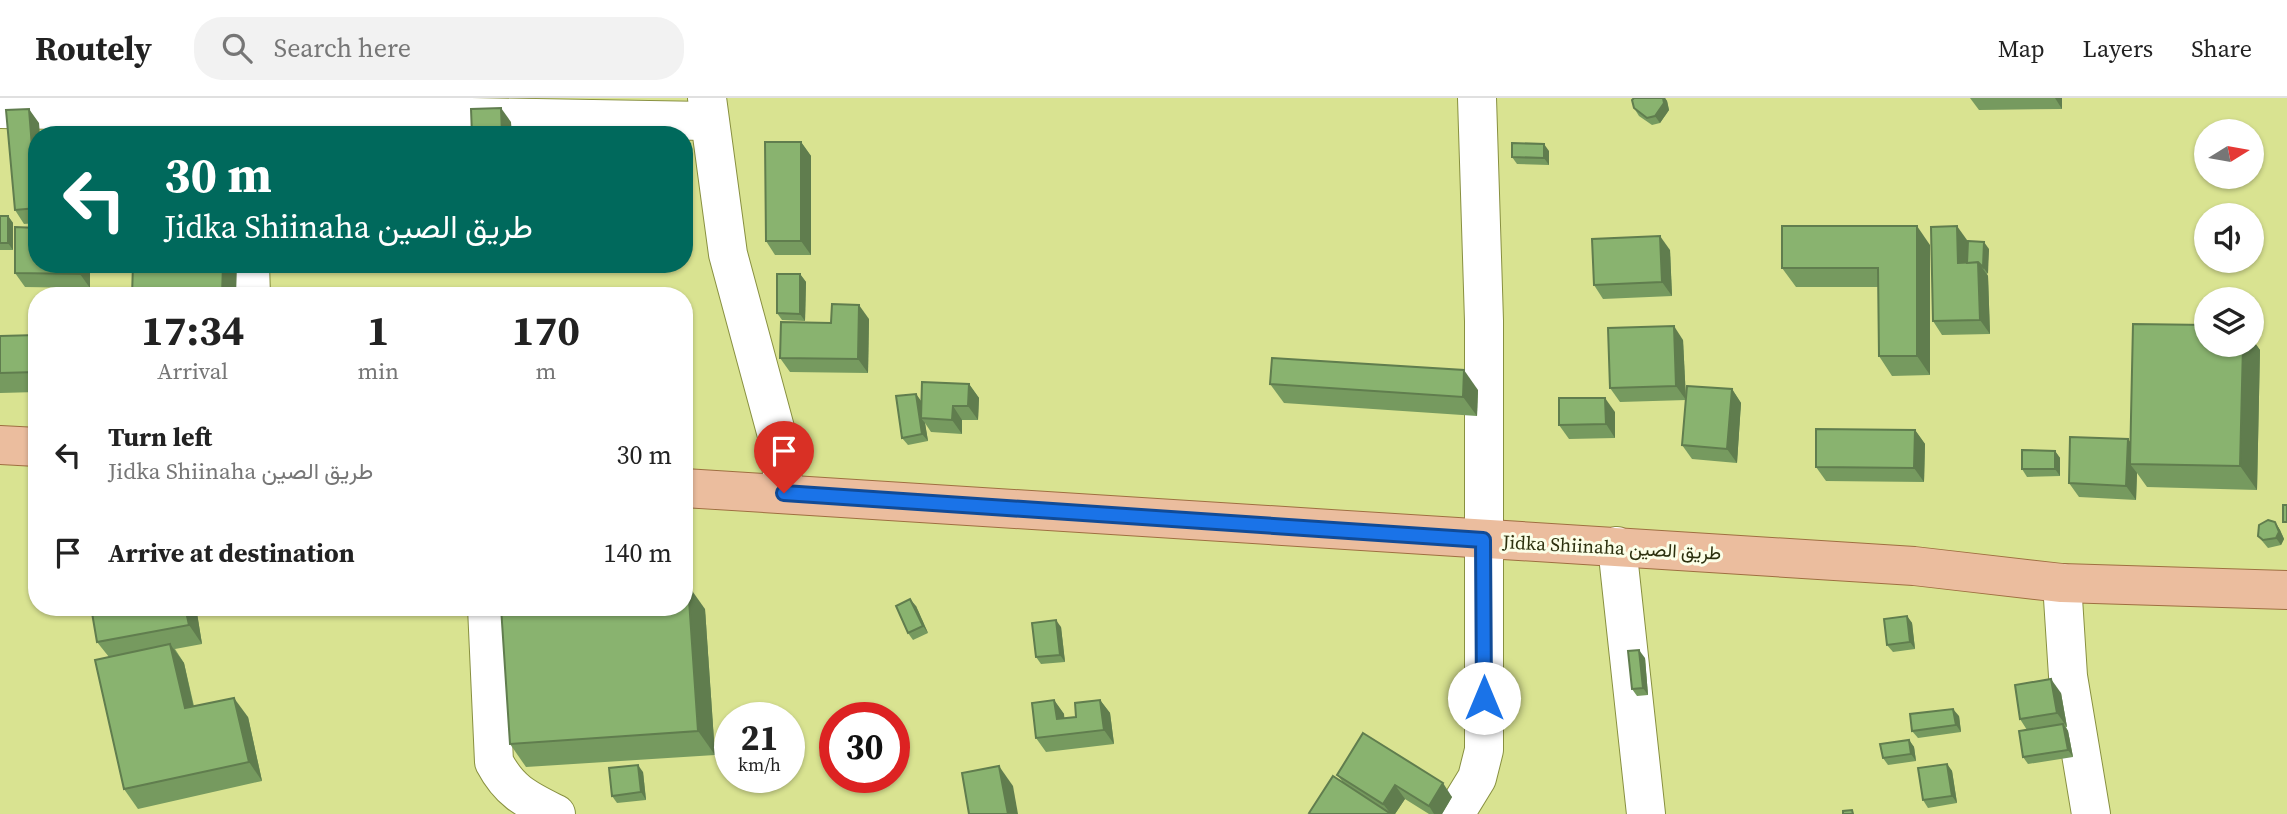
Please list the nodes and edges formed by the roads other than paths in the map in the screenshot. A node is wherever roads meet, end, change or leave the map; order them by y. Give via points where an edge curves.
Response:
1 (1477, 98) edge
2 (0, 109) edge
3 (707, 109) edge
4 (243, 116) edge
5 (0, 445) edge
6 (28, 447) edge
7 (693, 488) edge
8 (784, 493) junction
9 (1483, 540) junction
10 (1617, 546) junction
11 (2062, 583) junction
12 (2287, 590) edge
13 (487, 616) edge
14 (556, 814) edge
15 (1455, 814) edge
16 (1646, 814) edge
17 (2091, 814) edge

1 - 9 street via 1484,321
2 - 4 street
3 - 4 street
3 - 8 street via 728,254 779,443
5 - 6 main road
7 - 8 main road, Jidka Shiinaha طريق الصين
8 - 9 main road, Jidka Shiinaha طريق الصين
9 - 10 main road, Jidka Shiinaha طريق الصين
9 - 15 street via 1484,750 1477,778
10 - 11 main road, Jidka Shiinaha طريق الصين via 1914,566
10 - 16 street
11 - 12 main road, Jidka Shiinaha طريق الصين
11 - 17 street via 2068,676
13 - 14 street via 494,762 506,783

